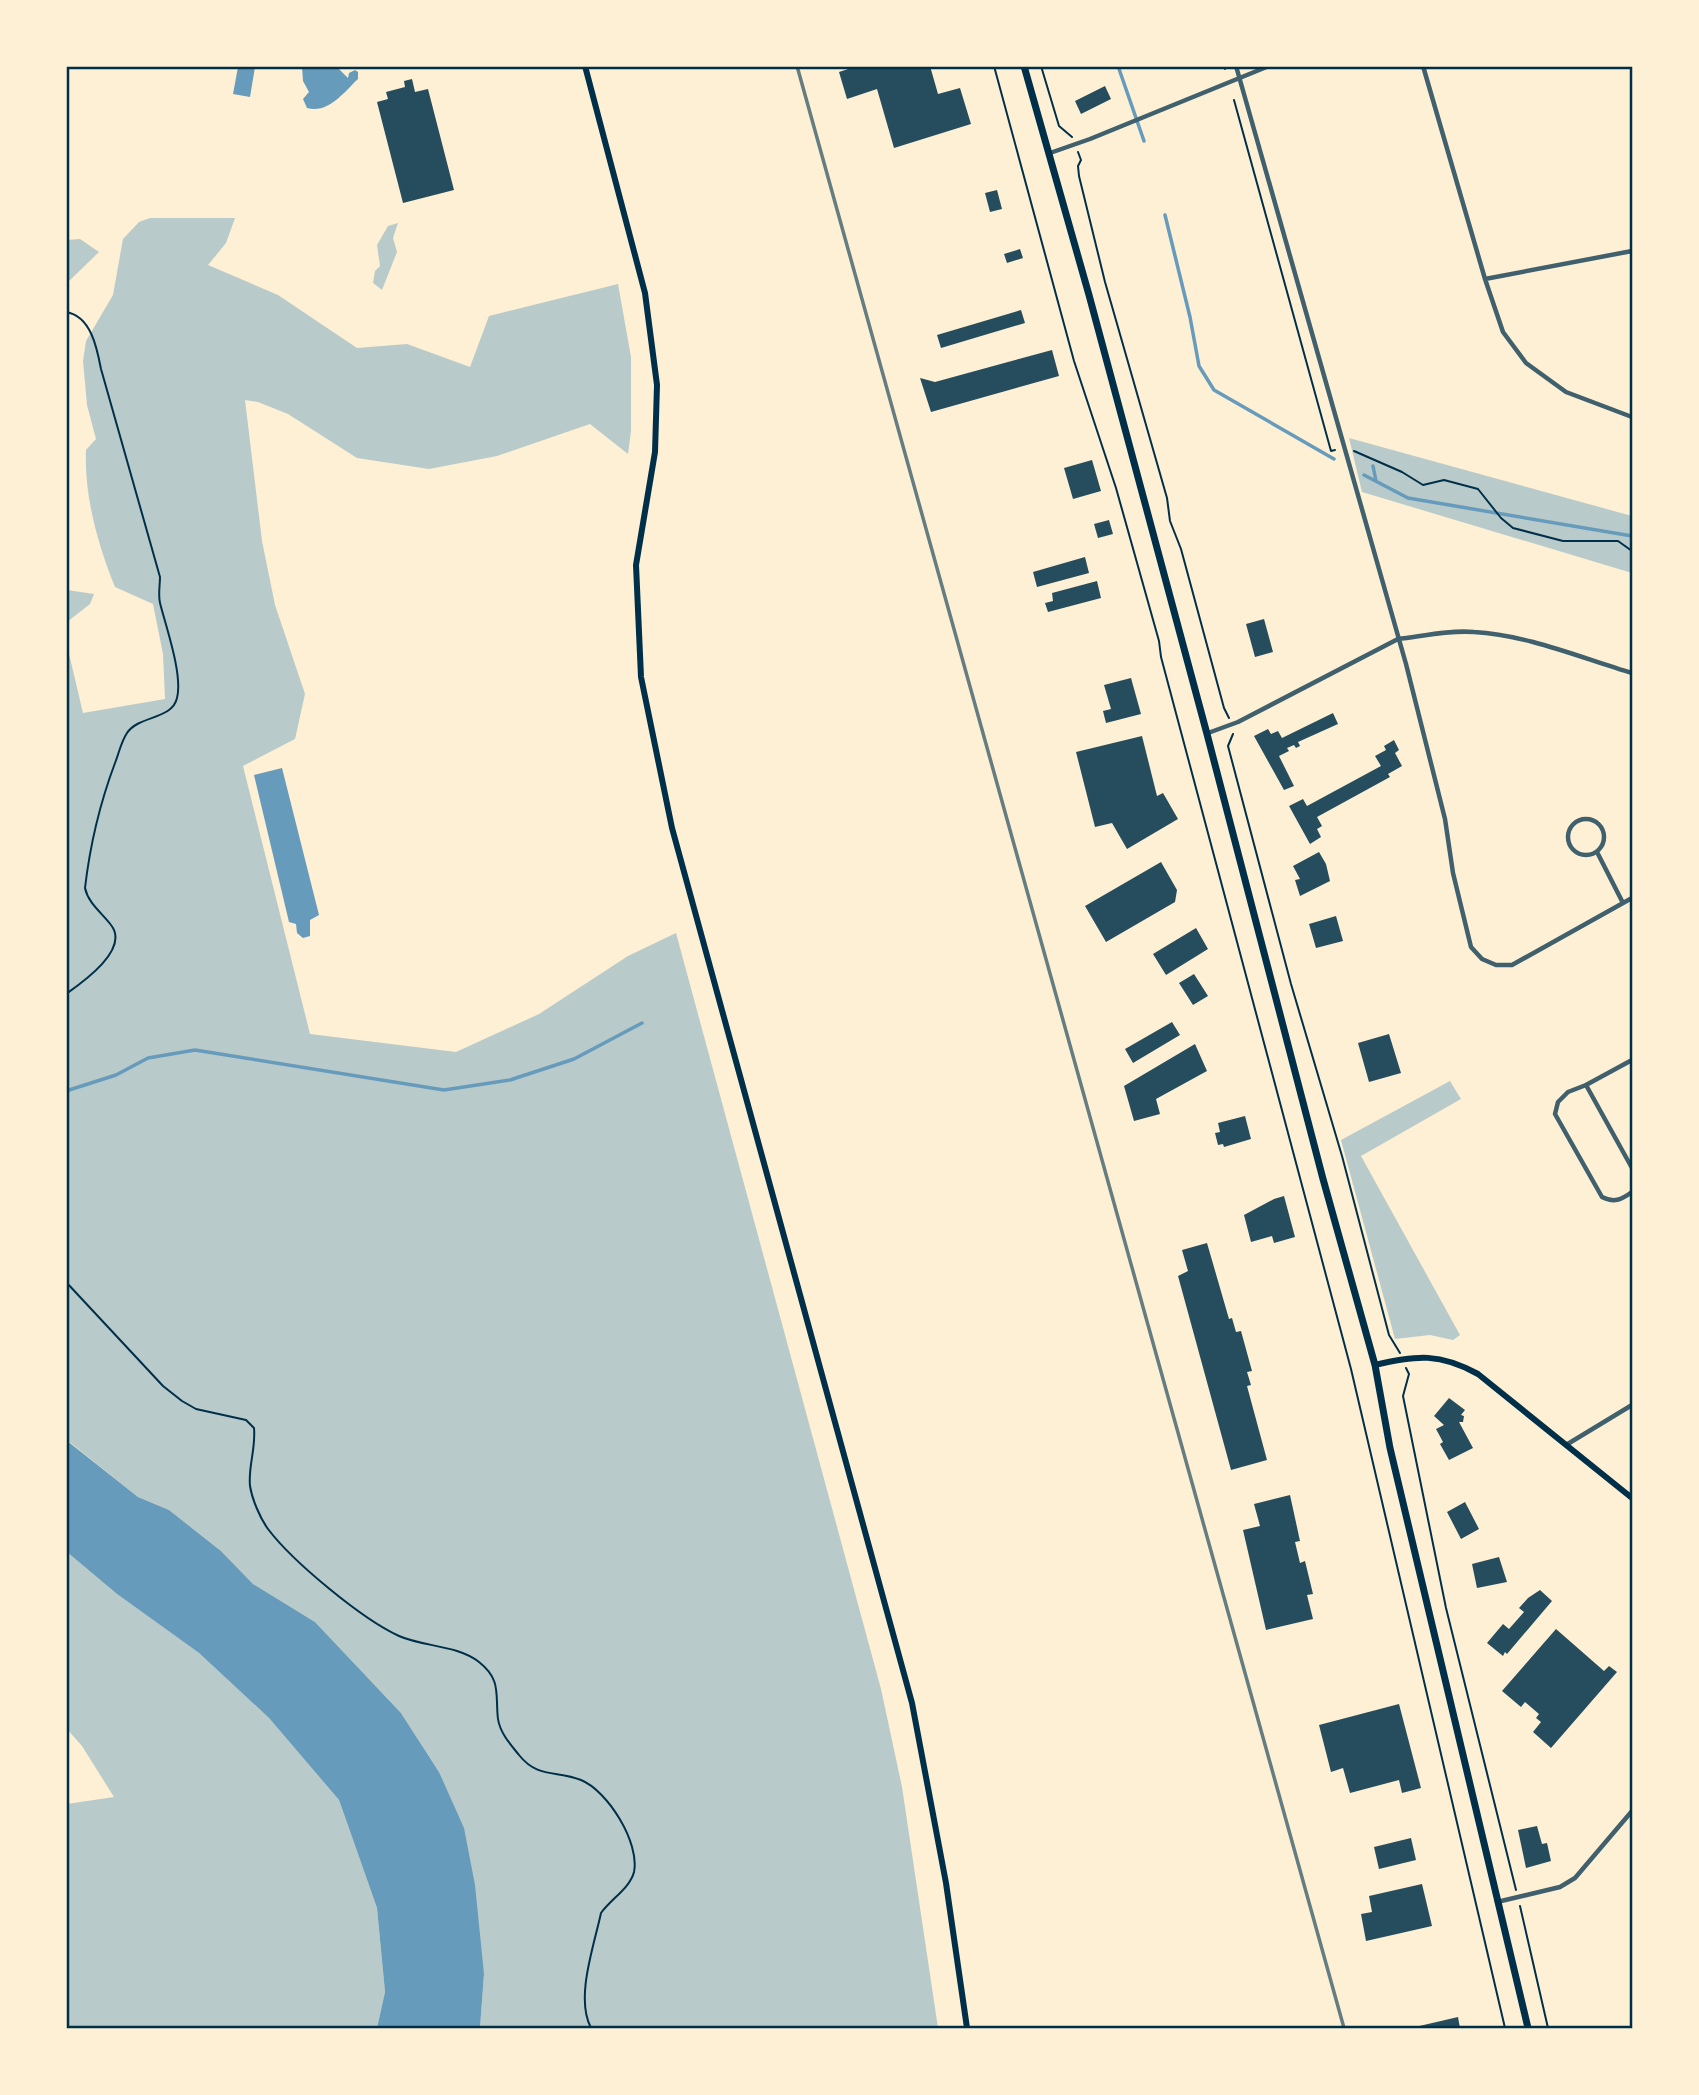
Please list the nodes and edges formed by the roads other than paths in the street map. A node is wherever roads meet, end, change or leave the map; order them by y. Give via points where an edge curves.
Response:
1 (584, 66) edge
2 (1024, 66) edge
3 (1236, 66) edge
4 (1269, 66) edge
5 (1423, 66) edge
6 (1240, 79) junction
7 (1050, 153) junction
8 (1633, 251) edge
9 (1485, 278) junction
10 (1633, 417) edge
11 (1398, 639) junction
12 (1633, 673) edge
13 (1207, 734) junction
14 (1597, 852) junction
15 (1633, 898) edge
16 (1623, 903) junction
17 (1633, 1060) edge
18 (1586, 1085) junction
19 (1633, 1168) edge
20 (1633, 1192) edge
21 (1375, 1365) junction
22 (1633, 1405) edge
23 (1566, 1445) junction
24 (1633, 1498) edge
25 (1633, 1811) edge
26 (1497, 1902) junction
27 (967, 2028) edge
28 (1528, 2028) edge

1 - 27 main road via 645,293 657,386 655,452 636,565 641,677 672,828 912,1703
2 - 7 main road
3 - 6 street
4 - 6 street
5 - 9 street
6 - 7 street
6 - 11 street
7 - 13 main road
8 - 9 street
9 - 10 street via 1503,332 1526,363 1566,392
11 - 12 street via 1472,632 1509,636
11 - 13 street
11 - 16 street via 1445,818 1471,947 1482,959 1512,965
13 - 21 main road
14 - 14 street via 1604,841 1600,826 1585,819 1574,823 1568,832 1573,850 1588,856
14 - 16 street
15 - 16 street
17 - 18 street
18 - 19 street
18 - 20 street via 1567,1092 1555,1114 1602,1198 1612,1202
21 - 23 main road via 1420,1357 1457,1362
21 - 26 main road via 1390,1448
22 - 23 street
23 - 24 main road
25 - 26 street via 1575,1878 1560,1887
26 - 28 main road

